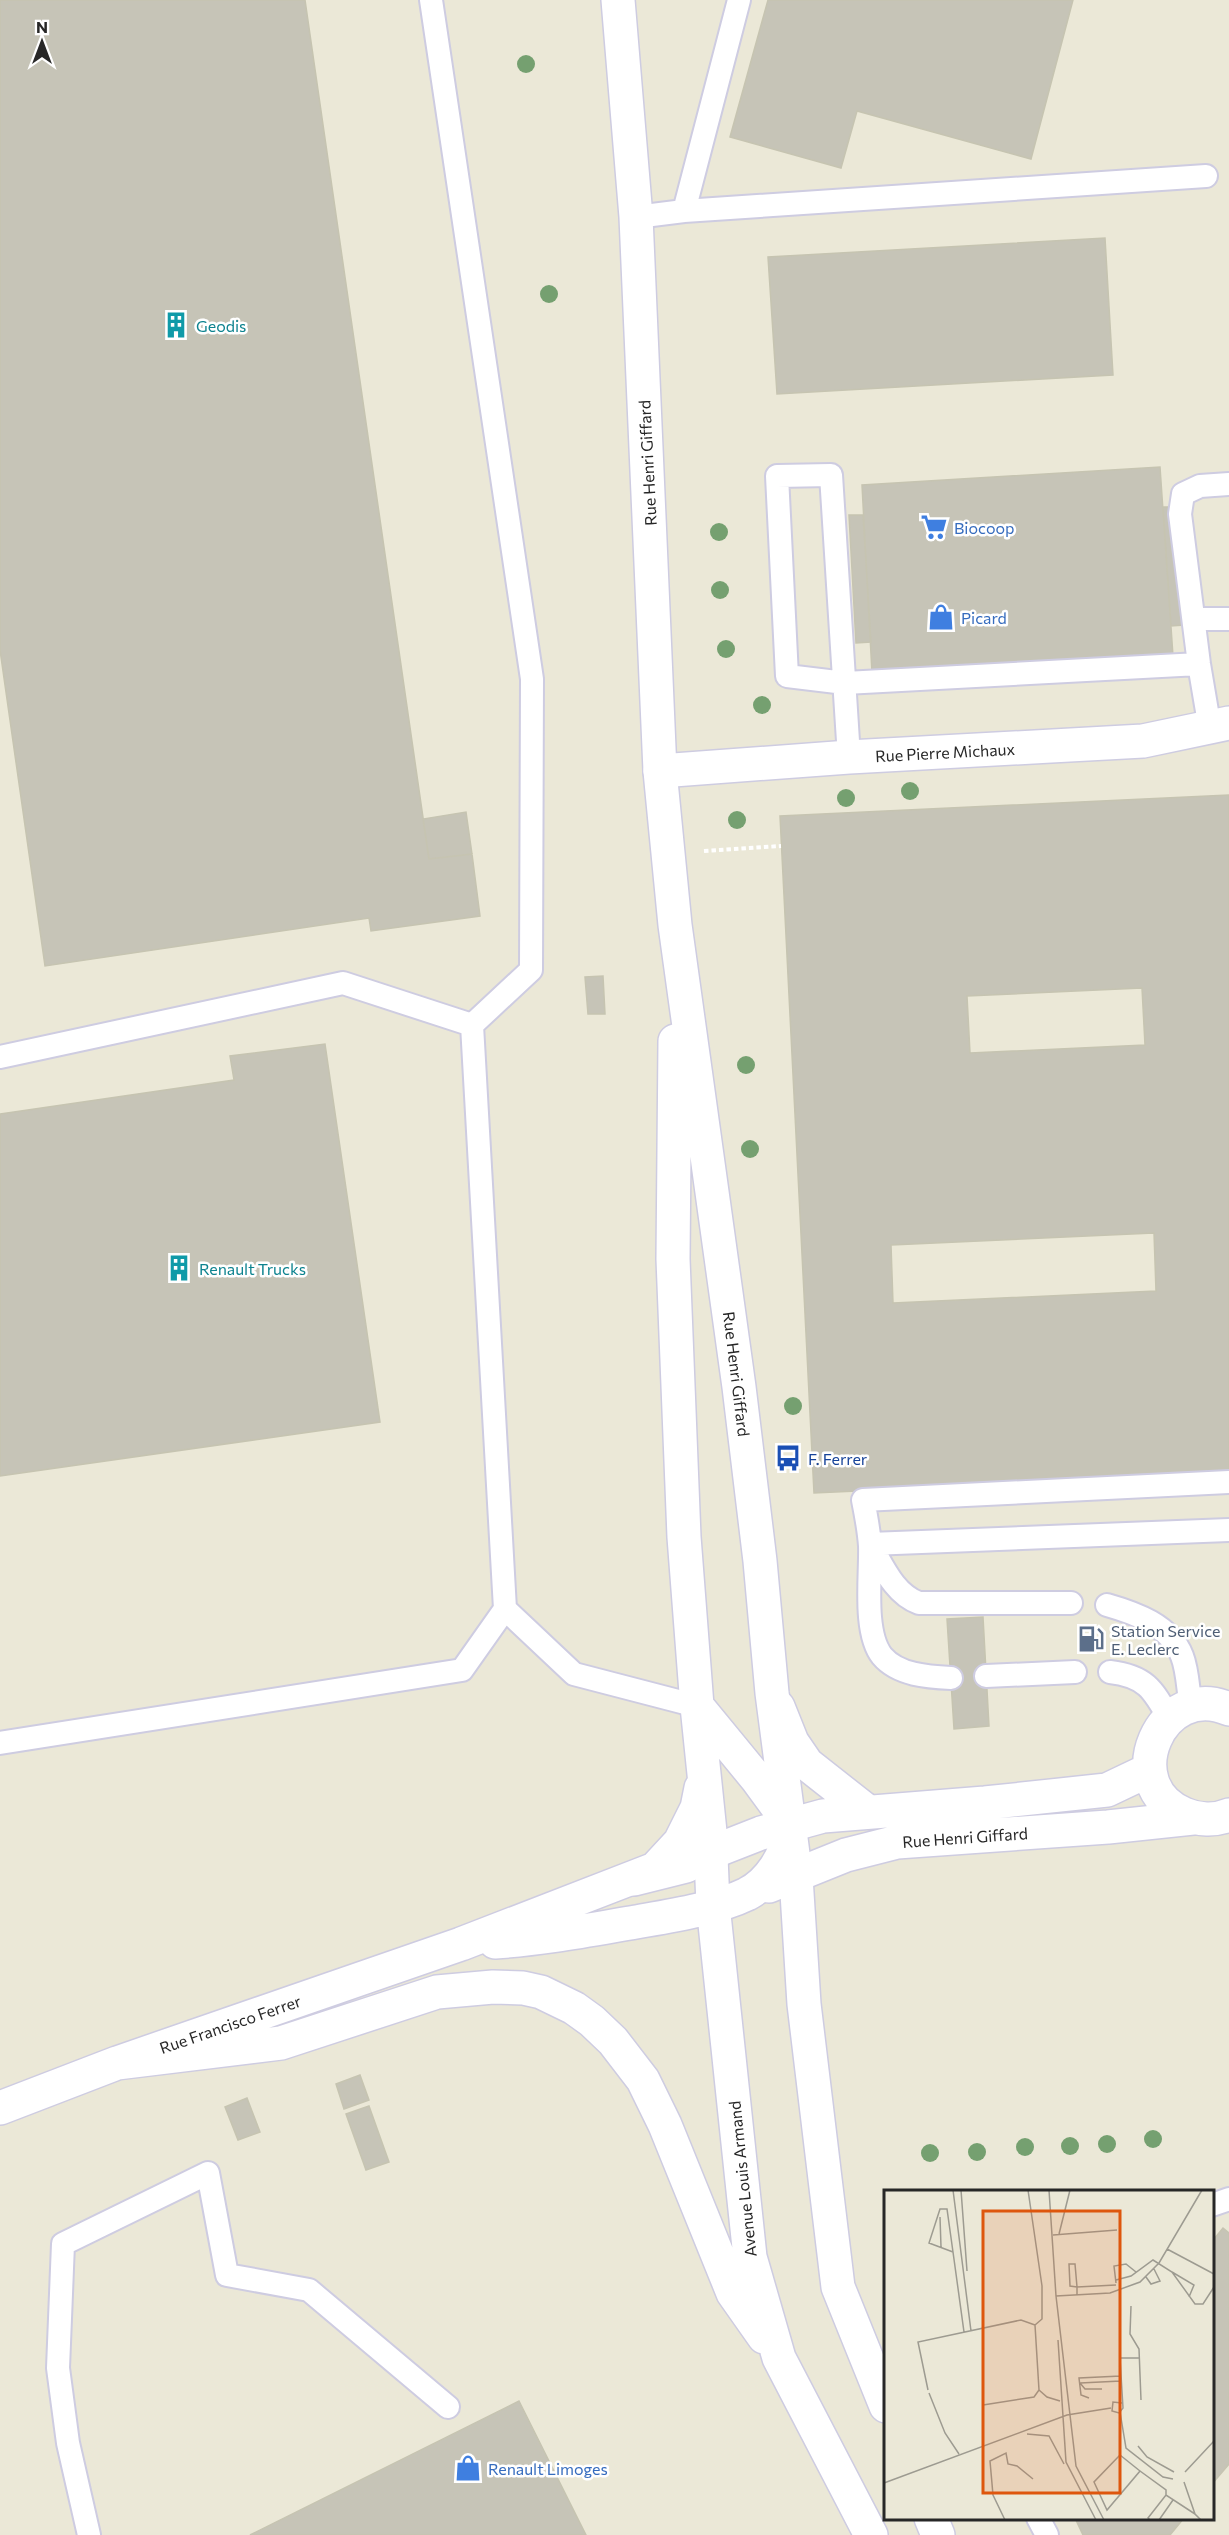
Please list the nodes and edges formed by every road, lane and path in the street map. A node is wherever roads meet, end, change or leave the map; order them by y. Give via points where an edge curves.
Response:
1 (431, 0) edge
2 (618, 0) edge
3 (739, 0) edge
4 (1206, 176) dead end
5 (684, 211) junction
6 (636, 217) junction
7 (1229, 484) edge
8 (1194, 619) junction
9 (1229, 619) edge
10 (1199, 664) junction
11 (845, 682) junction
12 (1219, 726) edge
13 (849, 757) junction
14 (660, 771) junction
15 (781, 846) dead end
16 (670, 854) junction
17 (675, 925) junction
18 (472, 1025) junction
19 (0, 1057) edge
20 (1229, 1482) edge
21 (1229, 1530) edge
22 (870, 1544) junction
23 (1071, 1603) dead end
24 (1107, 1605) dead end
25 (505, 1609) junction
26 (1075, 1672) dead end
27 (1110, 1672) dead end
28 (986, 1676) dead end
29 (951, 1678) dead end
30 (772, 1693) junction
31 (697, 1706) junction
32 (1229, 1709) edge
33 (1180, 1712) junction
34 (0, 1743) edge
35 (705, 1769) junction
36 (1149, 1770) junction
37 (868, 1812) junction
38 (1229, 1815) edge
39 (1193, 1818) junction
40 (790, 1824) junction
41 (710, 1853) junction
42 (796, 1876) junction
43 (624, 1882) junction
44 (748, 1894) junction
45 (713, 1905) junction
46 (461, 1944) junction
47 (117, 2064) junction
48 (0, 2108) edge
49 (1229, 2199) edge
50 (1214, 2204) edge
51 (779, 2358) junction
52 (884, 2403) edge
53 (448, 2407) dead end
54 (852, 2500) junction
55 (932, 2520) edge
56 (1039, 2520) edge
57 (89, 2535) edge
58 (856, 2535) edge
59 (871, 2535) edge
60 (938, 2535) edge
61 (1047, 2535) edge

1 - 18 lane via 532,679 531,969
2 - 6 street, Rue Henri Giffard
3 - 5 lane
4 - 5 lane
5 - 6 lane
6 - 14 street, Rue Henri Giffard
7 - 8 lane via 1200,486 1183,494 1180,514
8 - 9 lane
8 - 10 lane
10 - 11 lane
10 - 12 lane
11 - 11 lane via 831,475 777,477 787,676
11 - 13 lane
12 - 13 street, Rue Pierre Michaux via 1143,741
13 - 14 street, Rue Pierre Michaux
14 - 16 street, Rue Henri Giffard
15 - 16 path
16 - 17 street, Rue Henri Giffard
17 - 30 street, Rue Henri Giffard via 739,1388
17 - 31 street, Rue Henri Giffard via 673,1259 684,1537
18 - 19 lane via 343,983
18 - 25 lane
20 - 22 lane via 863,1500
21 - 22 lane
22 - 23 lane via 906,1599 919,1603
22 - 29 lane via 869,1602 873,1634 882,1655 901,1669 926,1677
24 - 33 lane via 1139,1615 1175,1643 1183,1657
25 - 31 lane via 574,1674
25 - 34 lane via 462,1670
26 - 28 lane
27 - 33 lane via 1140,1680
30 - 37 street via 792,1742 807,1764
30 - 40 street, Rue Henri Giffard
31 - 35 street, Rue Henri Giffard
31 - 40 street, Rue Henri Giffard
32 - 33 street via 1207,1704
33 - 36 street via 1157,1733 1150,1751
35 - 41 street, Rue Henri Giffard
35 - 43 street via 698,1808 680,1842 655,1869
36 - 37 street, Rue Henri Giffard via 1107,1790
36 - 39 street via 1164,1801
37 - 40 street, Rue Henri Giffard
38 - 39 street, Rue Henri Giffard
39 - 42 street, Rue Henri Giffard via 897,1842 846,1855
40 - 41 street
40 - 42 street, Rue Henri Giffard
40 - 44 street via 787,1847 776,1867
41 - 43 street via 686,1866
41 - 45 street, Rue Henri Giffard
42 - 44 street
42 - 52 street via 804,2004 838,2287
43 - 46 street
44 - 45 street
45 - 46 street via 541,1939
45 - 51 street, Avenue Louis Armand via 750,2257
46 - 47 street, Rue Francisco Ferrer
47 - 48 street, Rue Francisco Ferrer
47 - 51 street via 281,2043 437,1992 493,1987 541,1992 592,2021 643,2080 733,2293
49 - 50 lane
51 - 54 street, Avenue Louis Armand
53 - 57 lane via 309,2290 227,2275 208,2173 63,2244 58,2368 68,2443
54 - 58 lane
54 - 59 street, Avenue Louis Armand
55 - 60 street
56 - 61 lane

